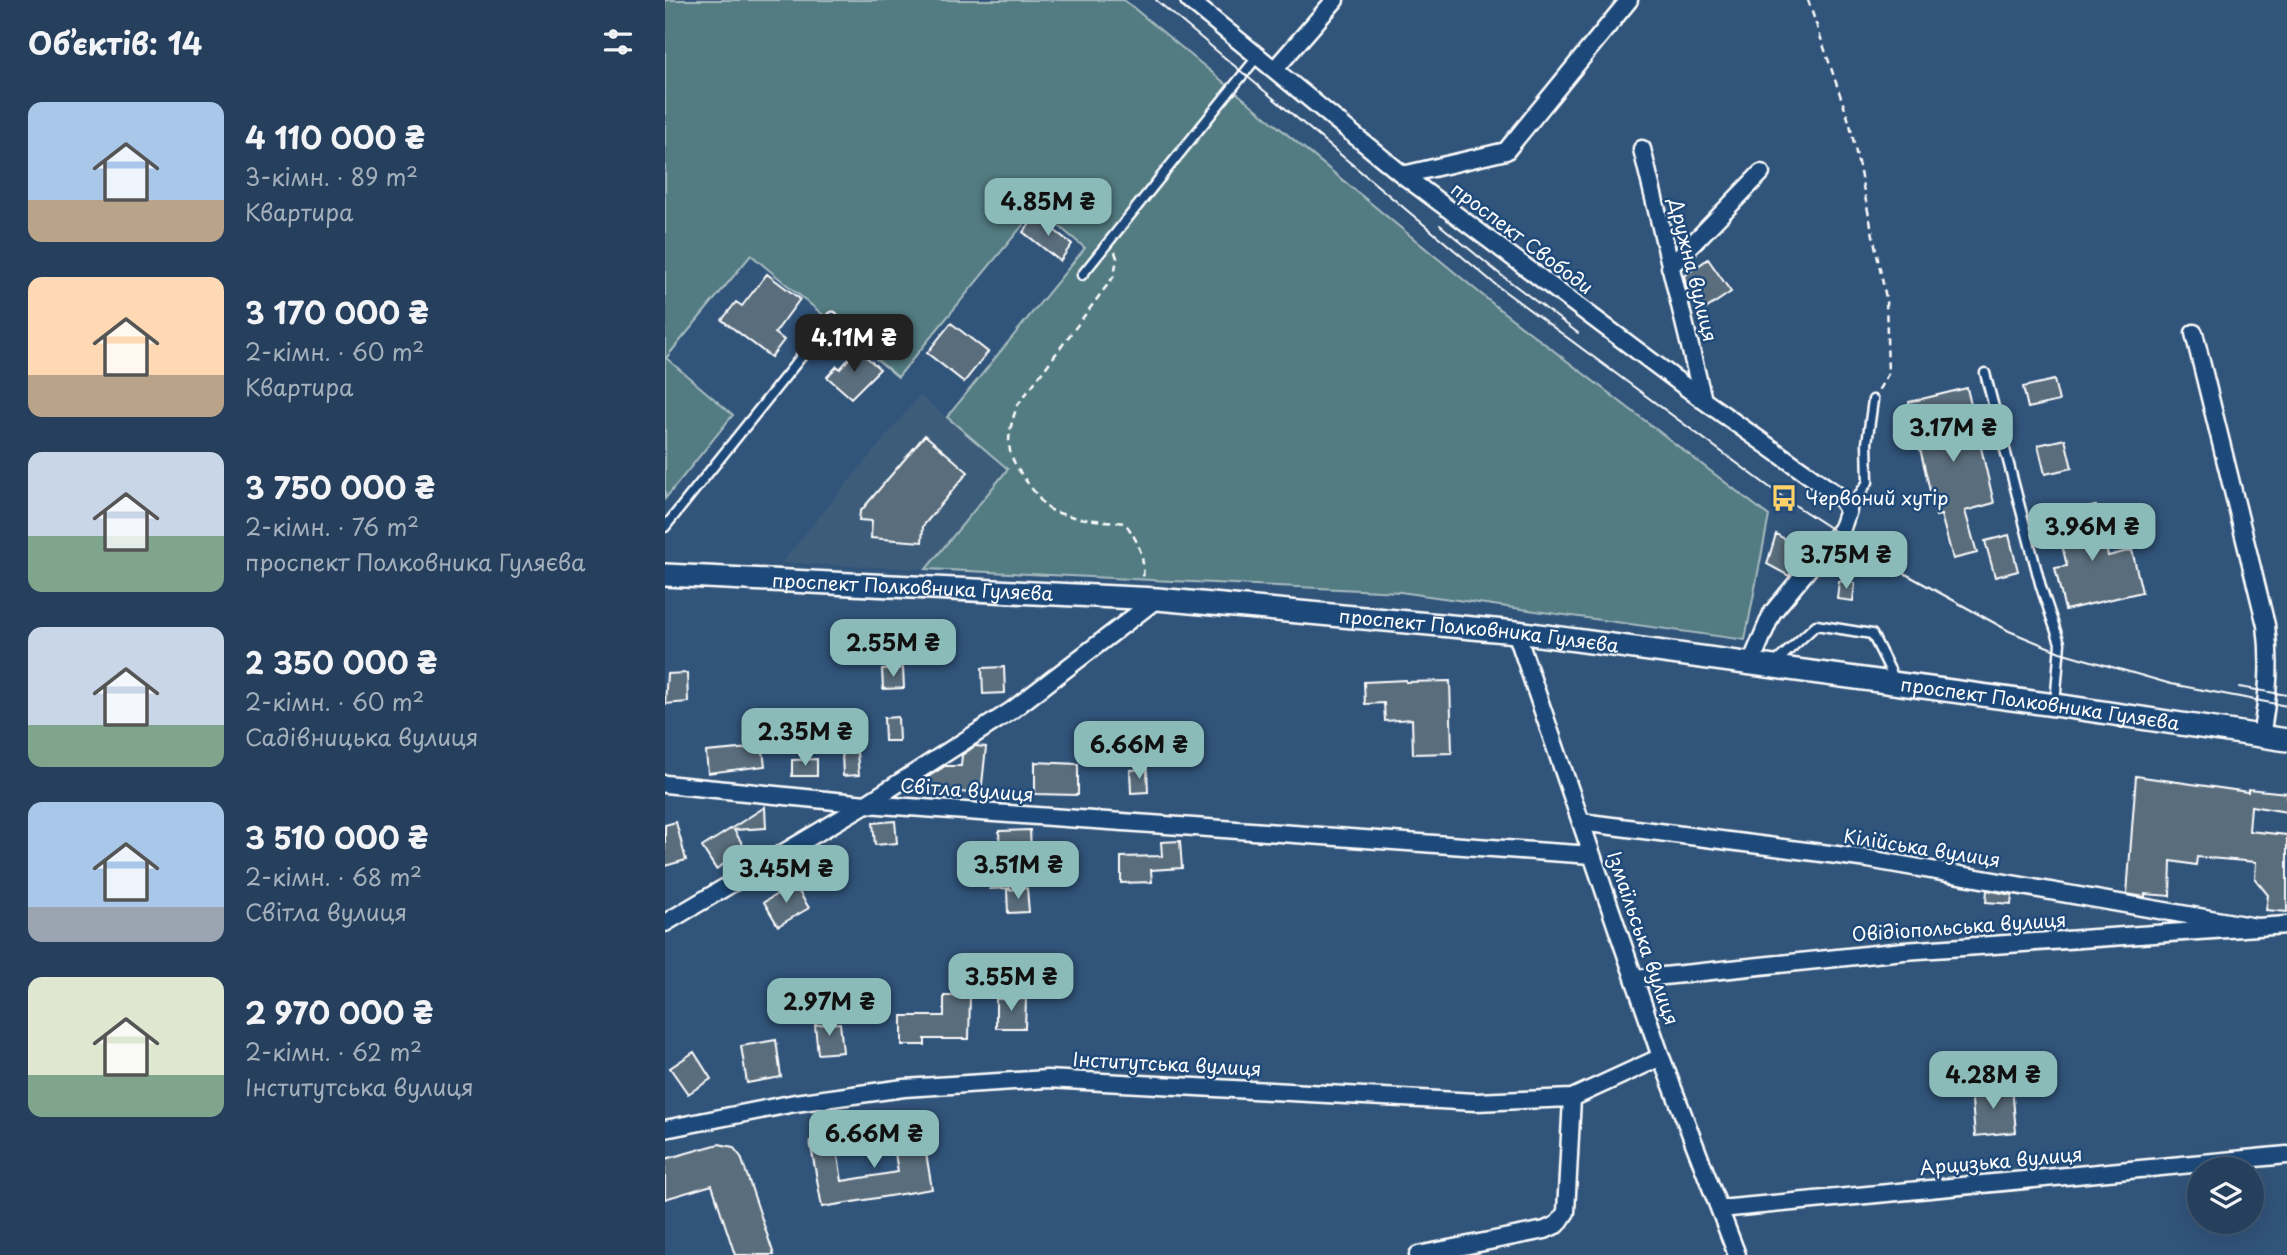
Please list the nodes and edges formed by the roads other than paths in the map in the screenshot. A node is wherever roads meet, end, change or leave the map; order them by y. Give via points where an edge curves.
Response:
1 (1189, 0) edge
2 (1335, 0) edge
3 (1629, 0) edge
4 (1258, 55) junction
5 (1275, 69) junction
6 (1642, 149) dead end
7 (1761, 173) dead end
8 (1403, 175) junction
9 (1670, 267) junction
10 (1082, 275) dead end
11 (833, 317) dead end
12 (2194, 333) dead end
13 (1985, 373) dead end
14 (1703, 400) junction
15 (1873, 400) road end
16 (1849, 510) junction
17 (665, 527) edge
18 (665, 575) edge
19 (1149, 598) junction
20 (1516, 632) junction
21 (1761, 665) junction
22 (1896, 683) junction
23 (2055, 705) junction
24 (2262, 736) junction
25 (2287, 740) edge
26 (665, 784) edge
27 (866, 804) junction
28 (1581, 822) junction
29 (1592, 855) junction
30 (665, 923) edge
31 (2287, 925) edge
32 (2256, 927) junction
33 (1635, 979) junction
34 (1661, 1057) junction
35 (1572, 1097) junction
36 (665, 1129) edge
37 (2287, 1155) edge
38 (1720, 1209) junction
39 (1418, 1255) edge
40 (1737, 1255) edge

1 - 4 street, проспект Свободи
2 - 5 street
3 - 8 street via 1506,152
4 - 5 street, проспект Свободи
4 - 10 lane
5 - 8 street, проспект Свободи
6 - 9 street, Дружна вулиця
7 - 9 street
8 - 14 street, проспект Свободи
9 - 14 street, Дружна вулиця
11 - 17 lane
12 - 24 street via 2266,625 2269,693
13 - 23 lane via 2060,643
14 - 16 street, проспект Свободи via 1840,497
15 - 16 lane via 1868,482
16 - 21 street via 1842,528 1772,613
18 - 19 main road, проспект Полковника Гуляєва
19 - 20 main road, проспект Полковника Гуляєва
19 - 27 street via 1011,711
20 - 21 main road, проспект Полковника Гуляєва
20 - 28 street, Ізмаїльська вулиця
21 - 22 main road, проспект Полковника Гуляєва
21 - 22 lane via 1816,625 1872,634
22 - 23 main road, проспект Полковника Гуляєва
23 - 24 main road, проспект Полковника Гуляєва
24 - 25 main road, проспект Полковника Гуляєва
26 - 27 street, Світла вулиця
27 - 29 street, Світла вулиця
27 - 30 street
28 - 29 street, Ізмаїльська вулиця
28 - 32 street, Кілійська вулиця via 1868,859
29 - 33 street, Ізмаїльська вулиця
31 - 32 street, Овідіопольська вулиця
32 - 33 street, Овідіопольська вулиця via 1903,950
33 - 34 street, Ізмаїльська вулиця
34 - 35 street, Інститутська вулиця
34 - 38 street, Ізмаїльська вулиця
35 - 36 street, Інститутська вулиця via 1476,1102 1047,1079 890,1090
35 - 39 street via 1566,1212 1558,1224
37 - 38 street, Арцизька вулиця
38 - 40 street, Ізмаїльська вулиця

